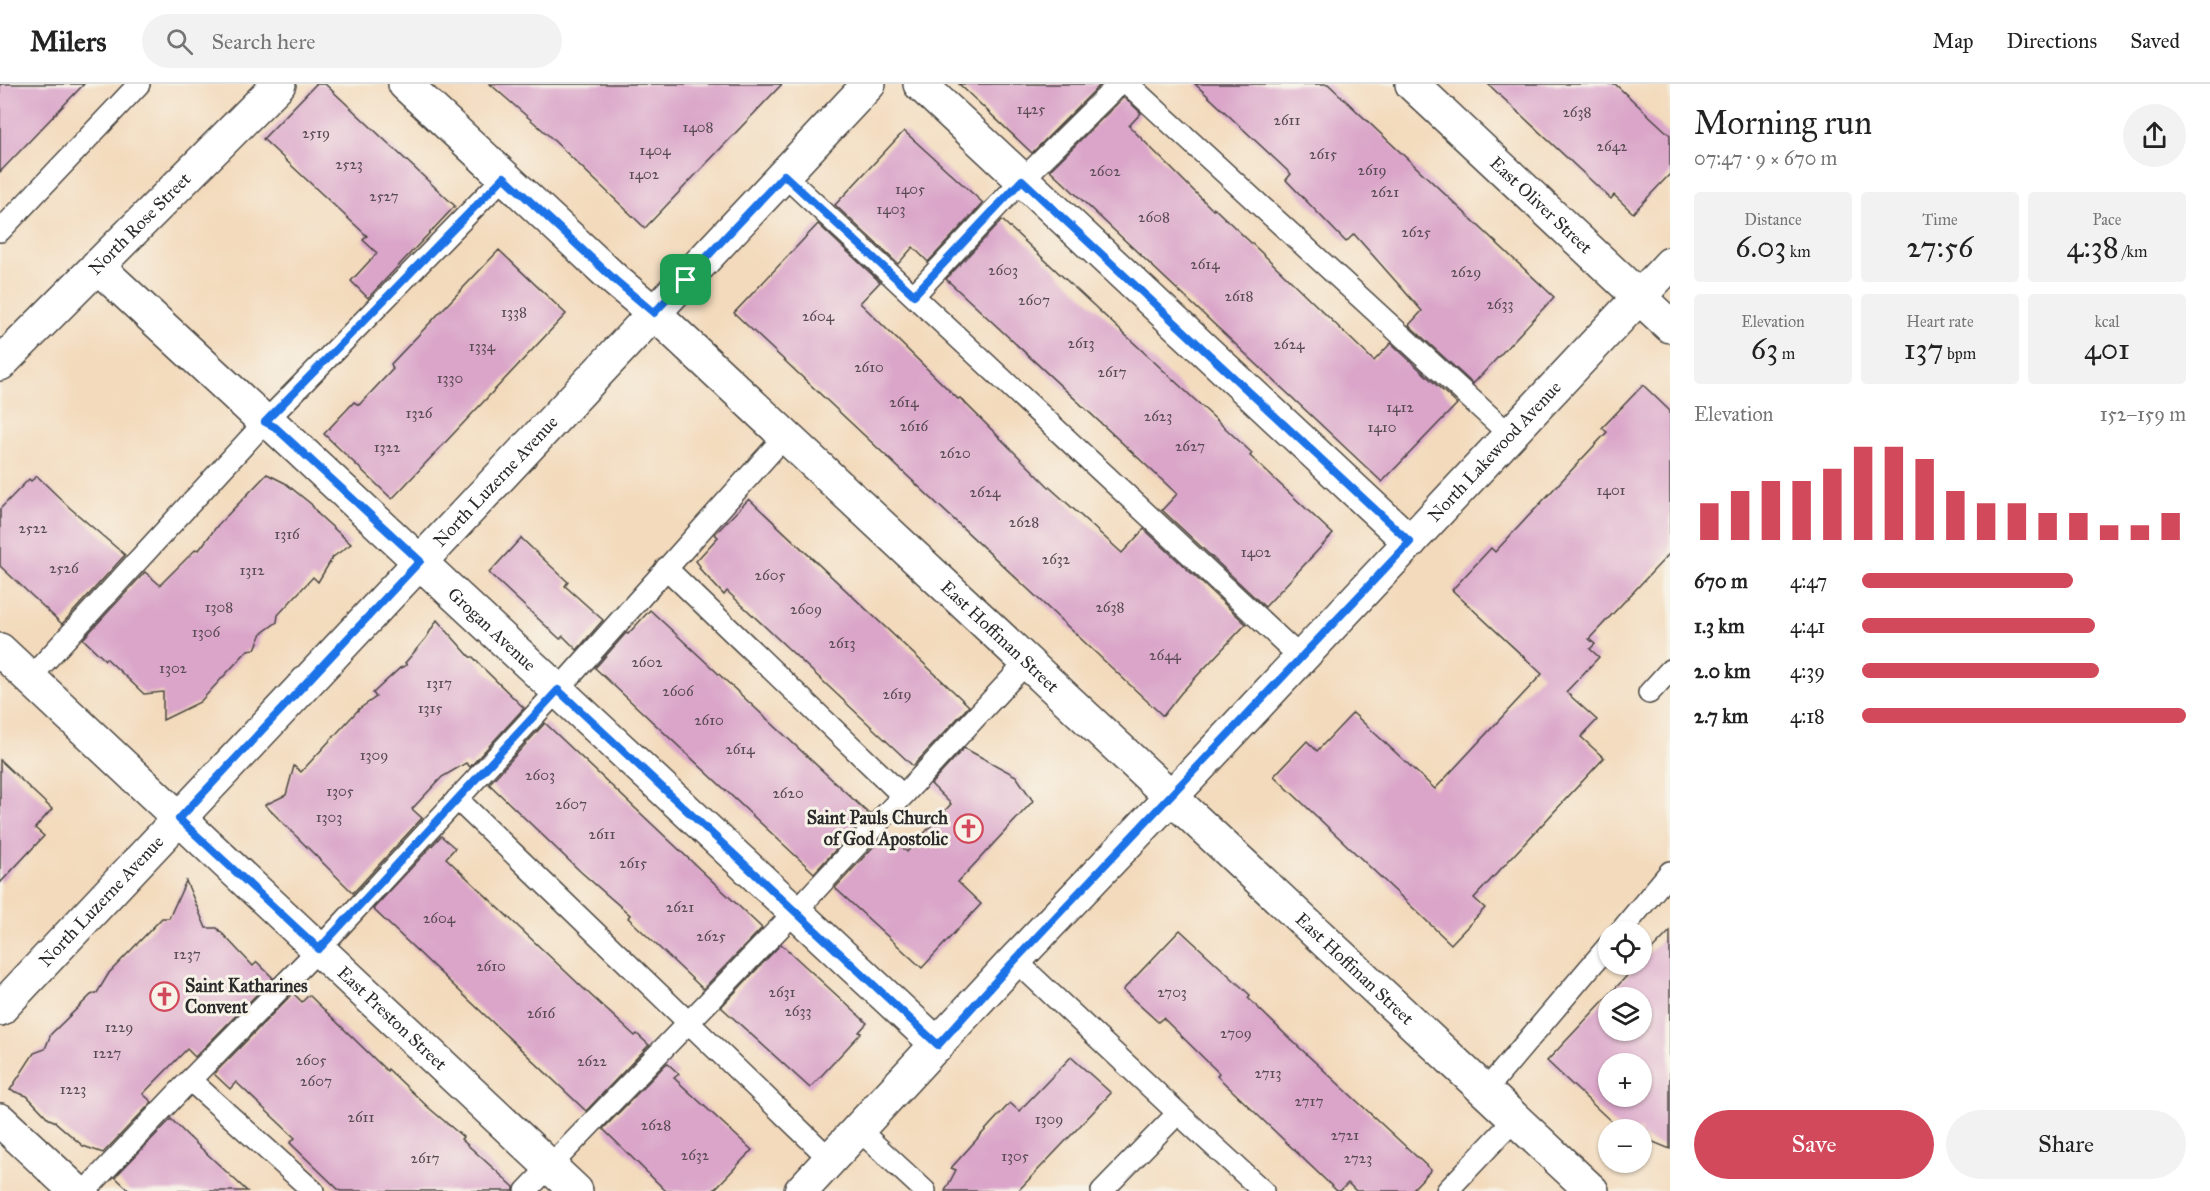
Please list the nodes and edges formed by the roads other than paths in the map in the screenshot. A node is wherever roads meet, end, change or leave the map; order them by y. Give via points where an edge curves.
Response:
1 (139, 84) edge
2 (279, 84) edge
3 (405, 84) edge
4 (869, 84) edge
5 (920, 84) edge
6 (1119, 84) edge
7 (1128, 84) edge
8 (1412, 84) edge
9 (784, 175) junction
10 (504, 177) junction
11 (1022, 180) junction
12 (0, 231) edge
13 (1670, 264) edge
14 (97, 266) junction
15 (914, 295) junction
16 (1639, 297) junction
17 (654, 313) junction
18 (1670, 326) edge
19 (0, 364) edge
20 (265, 422) junction
21 (1510, 435) junction
22 (785, 436) junction
23 (1410, 542) junction
24 (420, 561) junction
25 (666, 568) junction
26 (0, 650) edge
27 (1301, 658) junction
28 (1027, 662) junction
29 (1670, 670) edge
30 (30, 678) junction
31 (558, 690) junction
32 (1649, 693) dead end
33 (902, 795) junction
34 (1171, 797) junction
35 (457, 799) junction
36 (179, 819) junction
37 (1670, 872) edge
38 (795, 912) junction
39 (1629, 921) edge
40 (319, 949) junction
41 (1598, 958) edge
42 (1015, 960) junction
43 (0, 1009) edge
44 (689, 1022) junction
45 (938, 1045) junction
46 (190, 1080) junction
47 (1485, 1091) junction
48 (1178, 1113) junction
49 (1515, 1119) junction
50 (0, 1120) edge
51 (859, 1130) junction
52 (831, 1160) junction
53 (549, 1166) junction
54 (76, 1191) edge
55 (85, 1191) edge
56 (313, 1191) edge
57 (526, 1191) edge
58 (576, 1191) edge
59 (801, 1191) edge
60 (926, 1191) edge
61 (1102, 1191) edge
62 (1263, 1191) edge
63 (1447, 1191) edge
64 (1593, 1191) edge

1 - 12 lane
2 - 14 street, North Rose Street
3 - 10 street, East Hoffman Street
4 - 9 street, North Luzerne Avenue
5 - 11 street
6 - 11 lane
7 - 21 lane
8 - 16 street, East Oliver Street
9 - 15 lane
9 - 17 street, North Luzerne Avenue
10 - 17 street, East Hoffman Street
10 - 20 lane
11 - 15 lane
11 - 23 street
13 - 16 street, North Lakewood Avenue
14 - 19 street, North Rose Street
14 - 20 street, Grogan Avenue
15 - 27 lane
16 - 18 street, East Oliver Street
16 - 21 street, North Lakewood Avenue
17 - 22 street, East Hoffman Street
17 - 24 street, North Luzerne Avenue
20 - 24 street, Grogan Avenue
20 - 30 lane
21 - 23 street, North Lakewood Avenue
22 - 25 lane
22 - 28 street, East Hoffman Street
23 - 27 street, North Lakewood Avenue
24 - 31 street, Grogan Avenue
24 - 36 street, North Luzerne Avenue
25 - 31 lane
25 - 33 lane
26 - 30 street, East Preston Street
27 - 34 street, North Lakewood Avenue
28 - 33 lane
28 - 34 street, East Hoffman Street
29 - 32 lane
30 - 36 street, East Preston Street
31 - 35 lane
31 - 38 street, Grogan Avenue
33 - 38 lane
34 - 42 street, North Lakewood Avenue
34 - 47 street, East Hoffman Street
35 - 40 lane
35 - 44 lane
36 - 40 street, East Preston Street
36 - 43 street, North Luzerne Avenue
37 - 39 lane
38 - 44 lane
38 - 45 street, Grogan Avenue
40 - 46 lane
40 - 53 street, East Preston Street
41 - 47 lane
42 - 45 street, North Lakewood Avenue
42 - 48 lane
44 - 52 lane
44 - 53 lane
45 - 51 street, North Lakewood Avenue
46 - 55 lane
46 - 56 lane
47 - 49 street, East Hoffman Street
48 - 61 lane
48 - 62 lane
49 - 63 lane
49 - 64 street, East Hoffman Street
50 - 54 street
51 - 52 street, North Lakewood Avenue
51 - 60 lane
52 - 59 street, North Lakewood Avenue
53 - 57 lane
53 - 58 street, East Preston Street

